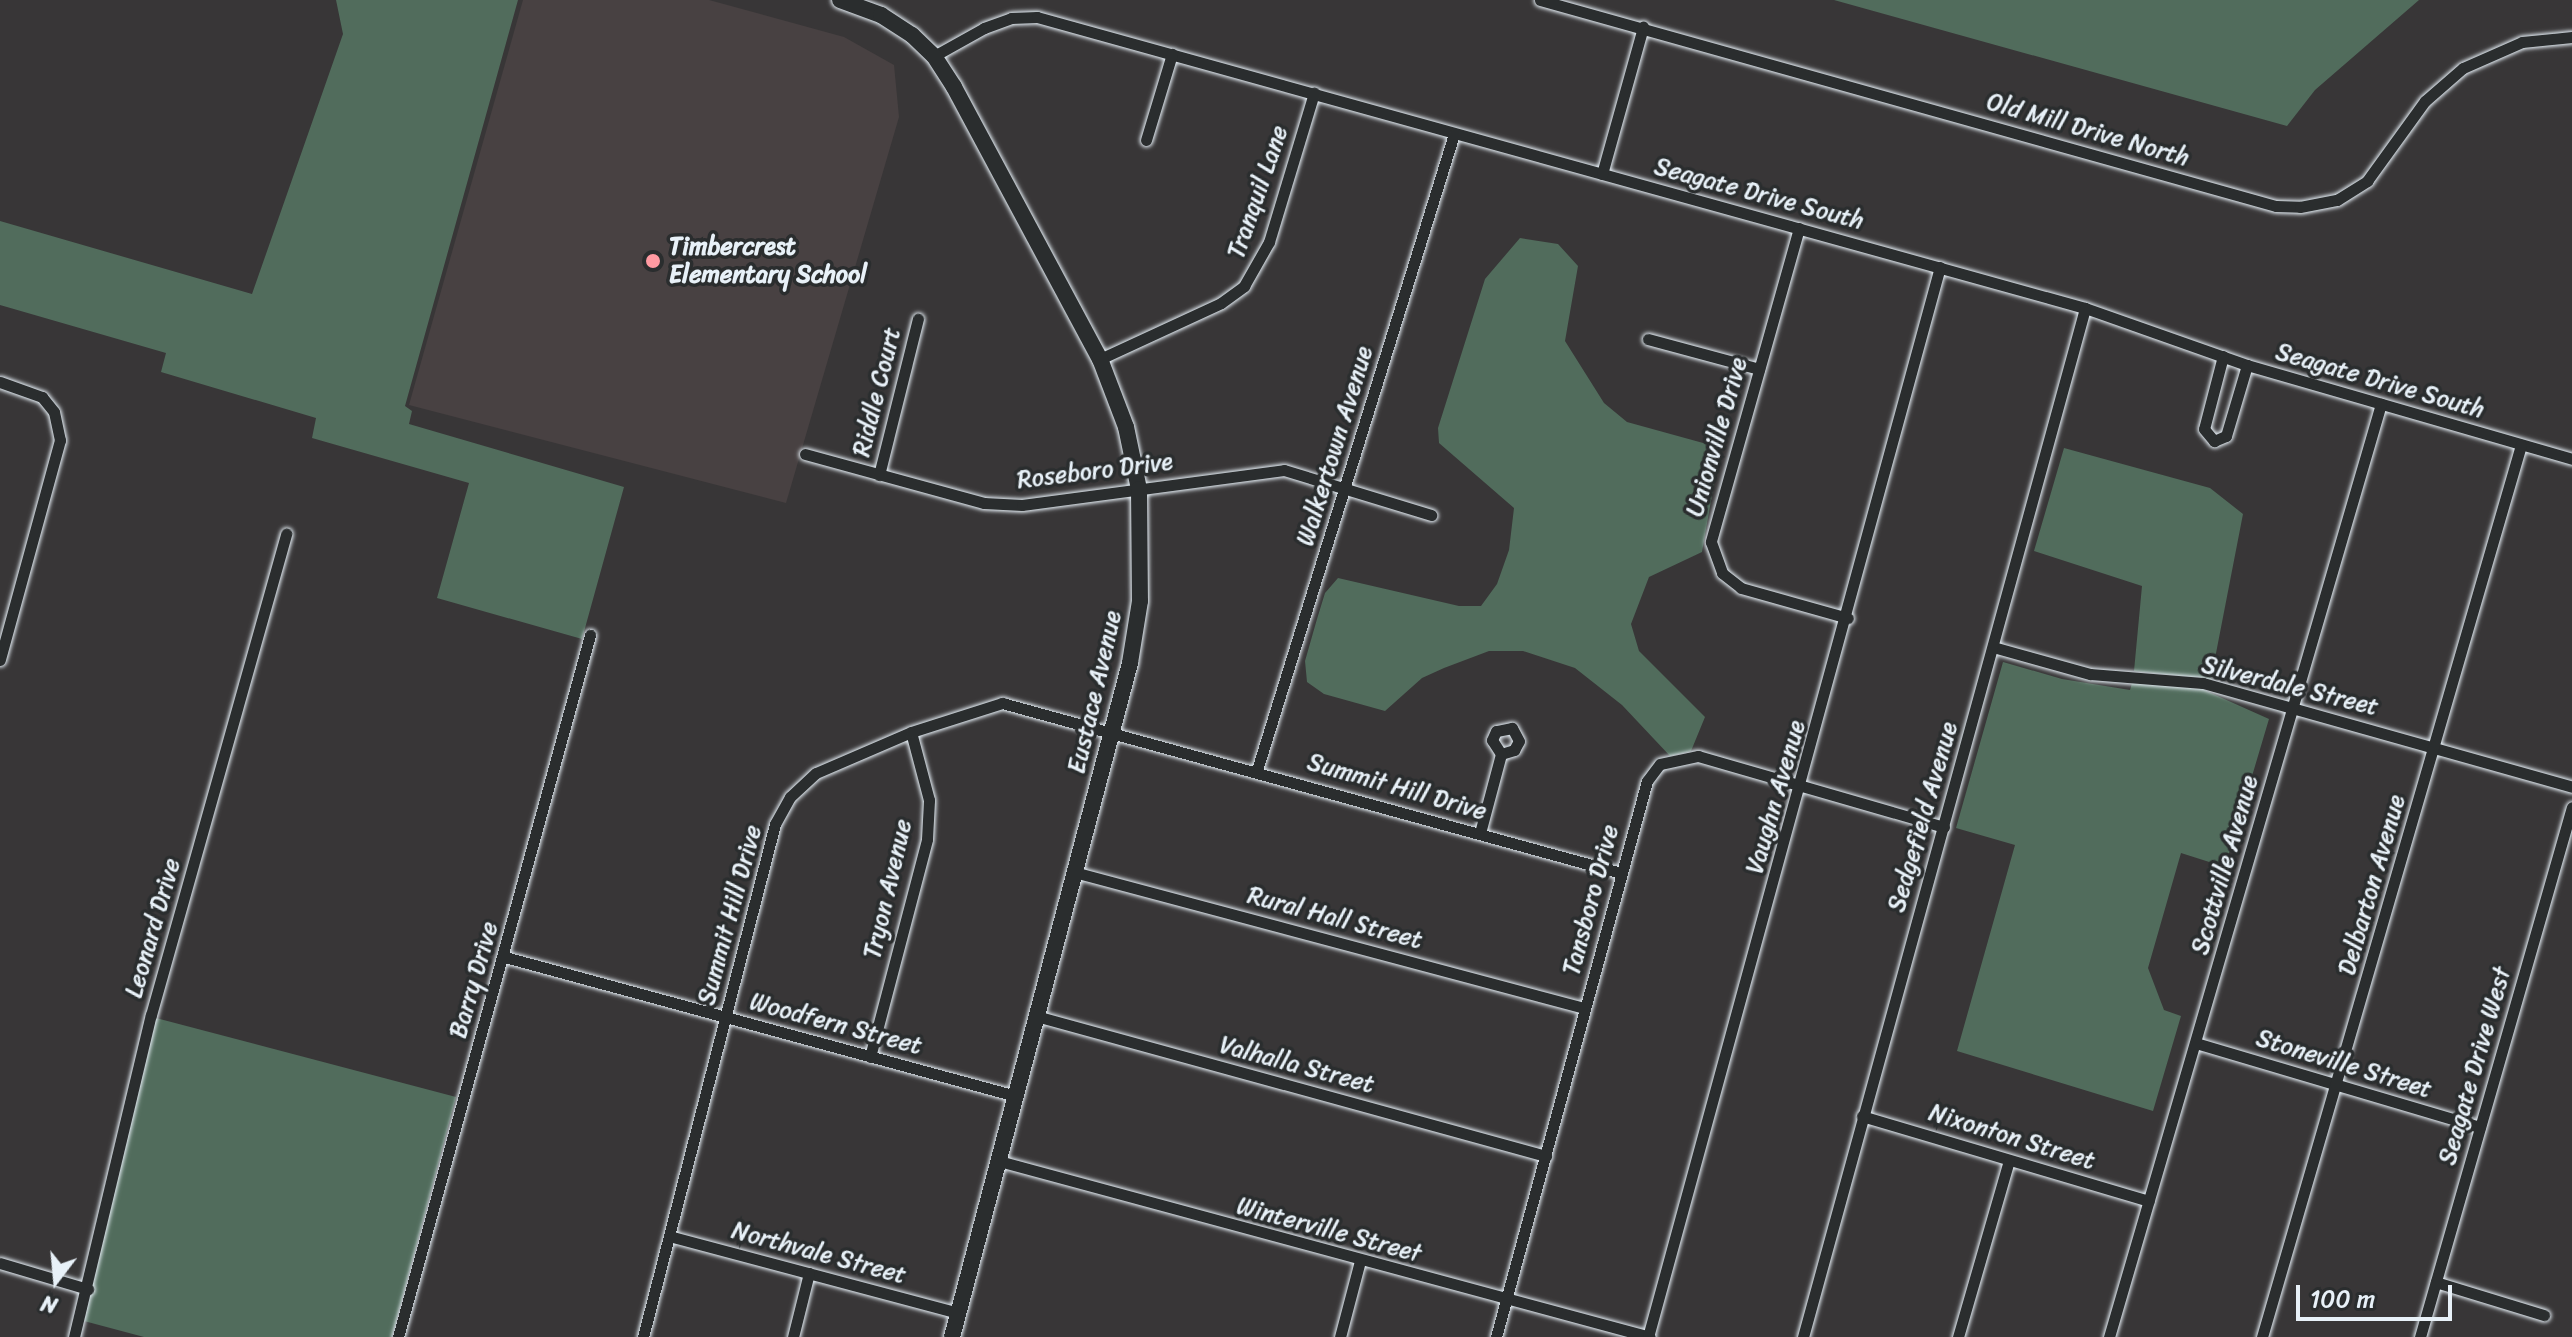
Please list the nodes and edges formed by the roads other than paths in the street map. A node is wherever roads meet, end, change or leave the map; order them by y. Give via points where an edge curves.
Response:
1 (840, 0) edge
2 (1540, 0) edge
3 (1643, 27) junction
4 (2572, 37) edge
5 (1172, 54) junction
6 (934, 56) junction
7 (1314, 93) junction
8 (1454, 134) junction
9 (1146, 140) dead end
10 (1602, 174) junction
11 (1799, 228) junction
12 (1940, 267) junction
13 (2085, 308) junction
14 (918, 319) dead end
15 (1648, 339) dead end
16 (2223, 356) junction
17 (1100, 359) junction
18 (2247, 365) junction
19 (1759, 369) junction
20 (0, 382) edge
21 (2381, 404) junction
22 (2521, 445) junction
23 (805, 454) dead end
24 (2572, 459) edge
25 (879, 475) junction
26 (1347, 486) junction
27 (1139, 489) junction
28 (1431, 515) dead end
29 (286, 534) dead end
30 (1848, 618) junction
31 (590, 635) dead end
32 (1993, 647) junction
33 (0, 660) edge
34 (2295, 706) junction
35 (1112, 731) junction
36 (911, 732) junction
37 (2435, 747) junction
38 (1501, 754) dead end
39 (1257, 770) junction
40 (1802, 786) junction
41 (2572, 787) edge
42 (2572, 807) edge
43 (1944, 827) junction
44 (1480, 833) junction
45 (1074, 872) junction
46 (1621, 873) junction
47 (505, 957) junction
48 (1584, 1008) junction
49 (1036, 1016) junction
50 (726, 1017) junction
51 (2196, 1043) junction
52 (870, 1057) junction
53 (2337, 1085) junction
54 (1016, 1096) junction
55 (1862, 1116) junction
56 (2480, 1127) junction
57 (1546, 1156) junction
58 (2009, 1160) junction
59 (999, 1161) junction
60 (2149, 1201) junction
61 (669, 1236) junction
62 (1360, 1261) junction
63 (0, 1263) edge
64 (809, 1273) junction
65 (2436, 1282) junction
66 (88, 1289) junction
67 (1506, 1300) junction
68 (958, 1313) junction
69 (2544, 1315) dead end
70 (74, 1337) edge
71 (398, 1337) edge
72 (643, 1337) edge
73 (793, 1337) edge
74 (952, 1337) edge
75 (1340, 1337) edge
76 (1496, 1337) edge
77 (1648, 1337) edge
78 (1803, 1337) edge
79 (1958, 1337) edge
80 (2109, 1337) edge
81 (2262, 1337) edge
82 (2420, 1337) edge

1 - 6 street, Eustace Avenue via 881,15
2 - 3 street, Old Mill Drive North
3 - 4 street, Old Mill Drive North via 2276,206 2300,207 2337,200 2358,189 2425,101 2463,68 2522,42
3 - 10 street
5 - 6 street, Seagate Drive South via 1037,17 1011,18 984,28
5 - 7 street, Seagate Drive South
5 - 9 street
6 - 17 street, Eustace Avenue
7 - 8 street, Seagate Drive South
7 - 17 street, Tranquil Lane via 1269,242 1244,286 1221,303
8 - 10 street, Seagate Drive South
8 - 26 street, Walkertown Avenue
10 - 11 street, Seagate Drive South
11 - 12 street, Seagate Drive South
11 - 19 street, Unionville Drive
12 - 13 street, Seagate Drive South
12 - 30 street, Vaughn Avenue
13 - 16 street, Seagate Drive South
13 - 32 street, Sedgefield Avenue
14 - 25 street, Riddle Court
15 - 19 street
16 - 18 street, Seagate Drive South
16 - 18 street via 2204,429 2214,441 2229,430
17 - 27 street, Eustace Avenue via 1126,427
18 - 21 street, Seagate Drive South
19 - 30 street, Unionville Drive via 1711,542 1722,573 1741,588
20 - 33 street via 42,397 54,412 60,440
21 - 22 street, Seagate Drive South
21 - 34 street, Scottville Avenue
22 - 24 street, Seagate Drive South
22 - 37 street, Delbarton Avenue
23 - 25 street, Roseboro Drive
25 - 27 street, Roseboro Drive via 984,503 1022,505
26 - 27 street, Roseboro Drive via 1284,470
26 - 28 street, Roseboro Drive
26 - 39 street, Walkertown Avenue
27 - 35 street, Eustace Avenue via 1140,601
29 - 66 street, Leonard Drive via 151,1015
30 - 40 street, Vaughn Avenue
31 - 47 street, Barry Drive
32 - 34 street, Silverdale Street via 2090,674 2203,683
32 - 43 street, Sedgefield Avenue
34 - 37 street, Silverdale Street
34 - 51 street, Scottville Avenue
35 - 36 street, Summit Hill Drive via 1002,703
35 - 39 street, Summit Hill Drive
35 - 45 street, Eustace Avenue
36 - 50 street, Summit Hill Drive via 816,773 790,797 775,824
36 - 52 street, Tryon Avenue via 929,800 927,839
37 - 41 street, Silverdale Street
37 - 53 street, Delbarton Avenue
38 - 44 street
39 - 44 street, Summit Hill Drive
40 - 43 street, Tansboro Drive
40 - 46 street, Tansboro Drive via 1698,756 1660,764 1647,781
40 - 77 street, Vaughn Avenue
42 - 56 street, Seagate Drive West
43 - 55 street, Sedgefield Avenue
44 - 46 street, Summit Hill Drive
45 - 48 street, Rural Hall Street
45 - 49 street, Eustace Avenue
46 - 48 street, Tansboro Drive
47 - 50 street, Woodfern Street
47 - 71 street, Barry Drive
48 - 57 street, Tansboro Drive
49 - 54 street, Eustace Avenue
49 - 57 street, Valhalla Street
50 - 52 street, Woodfern Street
50 - 61 street, Summit Hill Drive
51 - 53 street, Stoneville Street
51 - 60 street, Scottville Avenue
52 - 54 street, Woodfern Street
53 - 56 street, Stoneville Street
53 - 81 street, Delbarton Avenue
54 - 59 street, Eustace Avenue
55 - 58 street, Nixonton Street
55 - 78 street, Sedgefield Avenue
56 - 65 street, Seagate Drive West
57 - 67 street, Tansboro Drive
58 - 60 street, Nixonton Street
58 - 79 street
59 - 62 street, Winterville Street
59 - 68 street, Eustace Avenue
60 - 80 street, Scottville Avenue
61 - 64 street, Northvale Street
61 - 72 street, Summit Hill Drive
62 - 67 street, Winterville Street
62 - 75 street
63 - 66 street
64 - 68 street, Northvale Street
64 - 73 street
65 - 69 street
65 - 82 street, Seagate Drive West
66 - 70 street, Leonard Drive
67 - 76 street, Tansboro Drive
67 - 77 street, Winterville Street
68 - 74 street, Eustace Avenue

